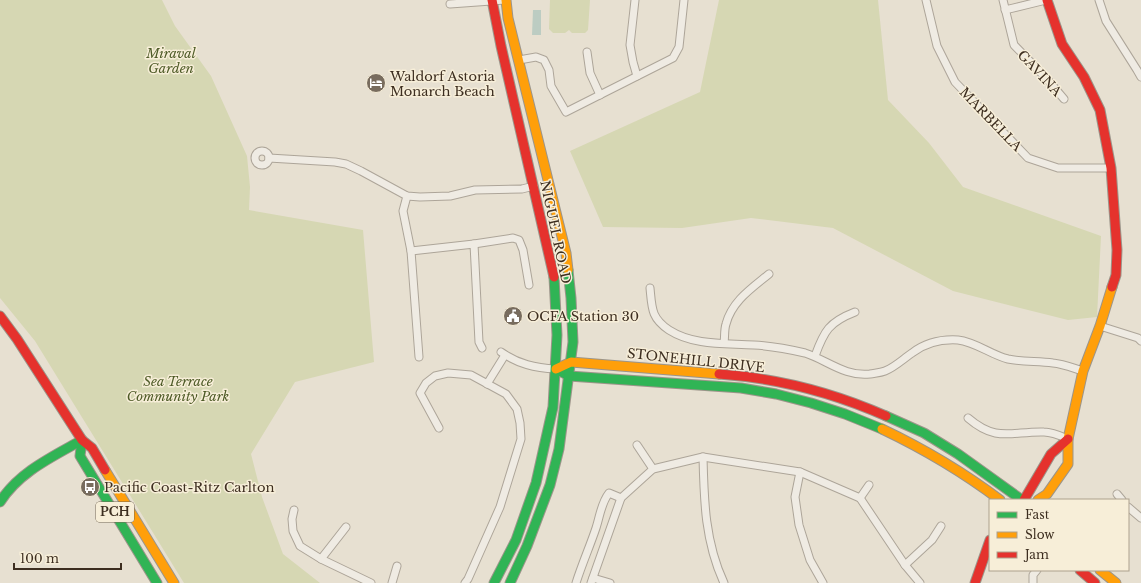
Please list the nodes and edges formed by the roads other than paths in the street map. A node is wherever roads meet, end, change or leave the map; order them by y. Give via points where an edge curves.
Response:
1 (506, 0) edge
2 (635, 0) edge
3 (684, 0) edge
4 (926, 0) edge
5 (1003, 0) edge
6 (1047, 0) edge
7 (1099, 0) edge
8 (492, 1) edge
9 (450, 4) dead end
10 (1005, 10) junction
11 (587, 52) dead end
12 (519, 60) junction
13 (637, 76) junction
14 (1141, 77) edge
15 (600, 95) junction
16 (1064, 99) dead end
17 (269, 158) dead end
18 (1111, 168) junction
19 (534, 186) junction
20 (407, 196) junction
21 (474, 244) junction
22 (411, 251) junction
23 (769, 274) dead end
24 (529, 285) dead end
25 (650, 288) dead end
26 (855, 312) dead end
27 (0, 316) edge
28 (1100, 326) junction
29 (1141, 341) edge
30 (724, 343) junction
31 (482, 348) dead end
32 (815, 356) junction
33 (419, 357) dead end
34 (571, 362) junction
35 (556, 369) junction
36 (1082, 371) junction
37 (569, 376) junction
38 (487, 384) junction
39 (968, 418) dead end
40 (439, 428) dead end
41 (1068, 439) junction
42 (82, 440) junction
43 (637, 445) dead end
44 (703, 457) junction
45 (653, 469) junction
46 (800, 472) junction
47 (869, 485) dead end
48 (1117, 494) dead end
49 (1, 497) edge
50 (622, 498) junction
51 (860, 498) junction
52 (999, 499) edge
53 (1022, 499) edge
54 (1024, 499) edge
55 (1040, 499) edge
56 (1121, 499) edge
57 (1129, 508) edge
58 (294, 510) dead end
59 (1141, 518) edge
60 (940, 526) dead end
61 (346, 527) dead end
62 (988, 549) edge
63 (321, 559) junction
64 (905, 565) junction
65 (397, 566) dead end
66 (1036, 571) edge
67 (1081, 571) edge
68 (1101, 571) edge
69 (592, 581) edge
70 (157, 583) edge
71 (174, 583) edge
72 (371, 583) edge
73 (392, 583) edge
74 (464, 583) edge
75 (494, 583) edge
76 (510, 583) edge
77 (576, 583) edge
78 (610, 583) edge
79 (724, 583) edge
80 (823, 583) edge
81 (920, 583) edge
82 (975, 583) edge
83 (1033, 583) edge
84 (1095, 583) edge
85 (1116, 583) edge

1 - 8 street
1 - 12 main road, NIGUEL ROAD
2 - 13 street via 630,45
3 - 13 street via 679,47 673,58
4 - 18 street, MARBELLA via 937,46 956,82 1028,158 1058,168
5 - 10 street, GAVINA
6 - 10 street
6 - 18 main road via 1062,44 1084,77 1100,110
7 - 14 street via 1106,21
8 - 9 street
8 - 19 main road, NIGUEL ROAD
10 - 16 street, GAVINA via 1014,45
11 - 15 street via 590,73
12 - 15 street via 536,57 544,60 549,70 551,86 566,112
12 - 34 main road, NIGUEL ROAD via 566,253 572,306
13 - 15 street
17 - 20 street via 346,164
18 - 28 main road via 1117,250 1116,275
19 - 20 street via 522,189 475,190 439,197
19 - 35 main road, NIGUEL ROAD via 555,282
20 - 22 street via 404,211
21 - 22 street
21 - 24 street via 513,238 519,240
21 - 31 street via 479,342
22 - 33 street
23 - 30 street via 732,308 726,324
25 - 30 street via 653,312 659,322 669,330 684,338 700,342
26 - 32 street via 830,326 821,338
27 - 42 main road, PCH
28 - 29 street
28 - 36 main road
30 - 32 street via 779,347
32 - 36 street via 850,373 868,374 884,372 928,344 940,340 958,340 974,344 1006,359 1055,363
34 - 35 main road, STONEHILL DRIVE
34 - 37 main road, NIGUEL ROAD
34 - 53 main road, STONEHILL DRIVE via 750,376 821,392 870,409 924,433
35 - 37 main road, STONEHILL DRIVE
35 - 38 street, STONEHILL DRIVE via 523,364 503,354
35 - 75 main road, NIGUEL ROAD via 553,407 536,483 516,540
36 - 41 main road
37 - 52 main road, STONEHILL DRIVE via 741,388 795,399 859,419 927,451
37 - 76 main road, NIGUEL ROAD via 559,450 550,485 528,546
38 - 40 street via 471,375 448,373 435,376 426,383 420,393
38 - 74 street via 506,394 517,409 521,439 500,508
39 - 41 street via 979,428 995,433 1012,435 1045,432
41 - 54 main road via 1051,454
41 - 55 main road via 1068,464 1047,494
42 - 49 main road via 20,477
42 - 70 main road, PCH via 80,456
42 - 71 main road, PCH via 92,448
43 - 45 street
44 - 45 street
44 - 46 street
44 - 79 street via 704,506 709,541
45 - 50 street
46 - 51 street
46 - 80 street via 795,497 799,525 810,560
47 - 51 street
48 - 56 street
50 - 69 street
50 - 77 street via 609,494 604,500
51 - 64 street
57 - 59 street
58 - 63 street via 293,531 300,546
60 - 64 street via 932,540
61 - 63 street
62 - 82 main road
63 - 72 street
64 - 81 street
65 - 73 street
66 - 83 street via 1033,575
67 - 84 main road
68 - 85 main road
69 - 78 street

